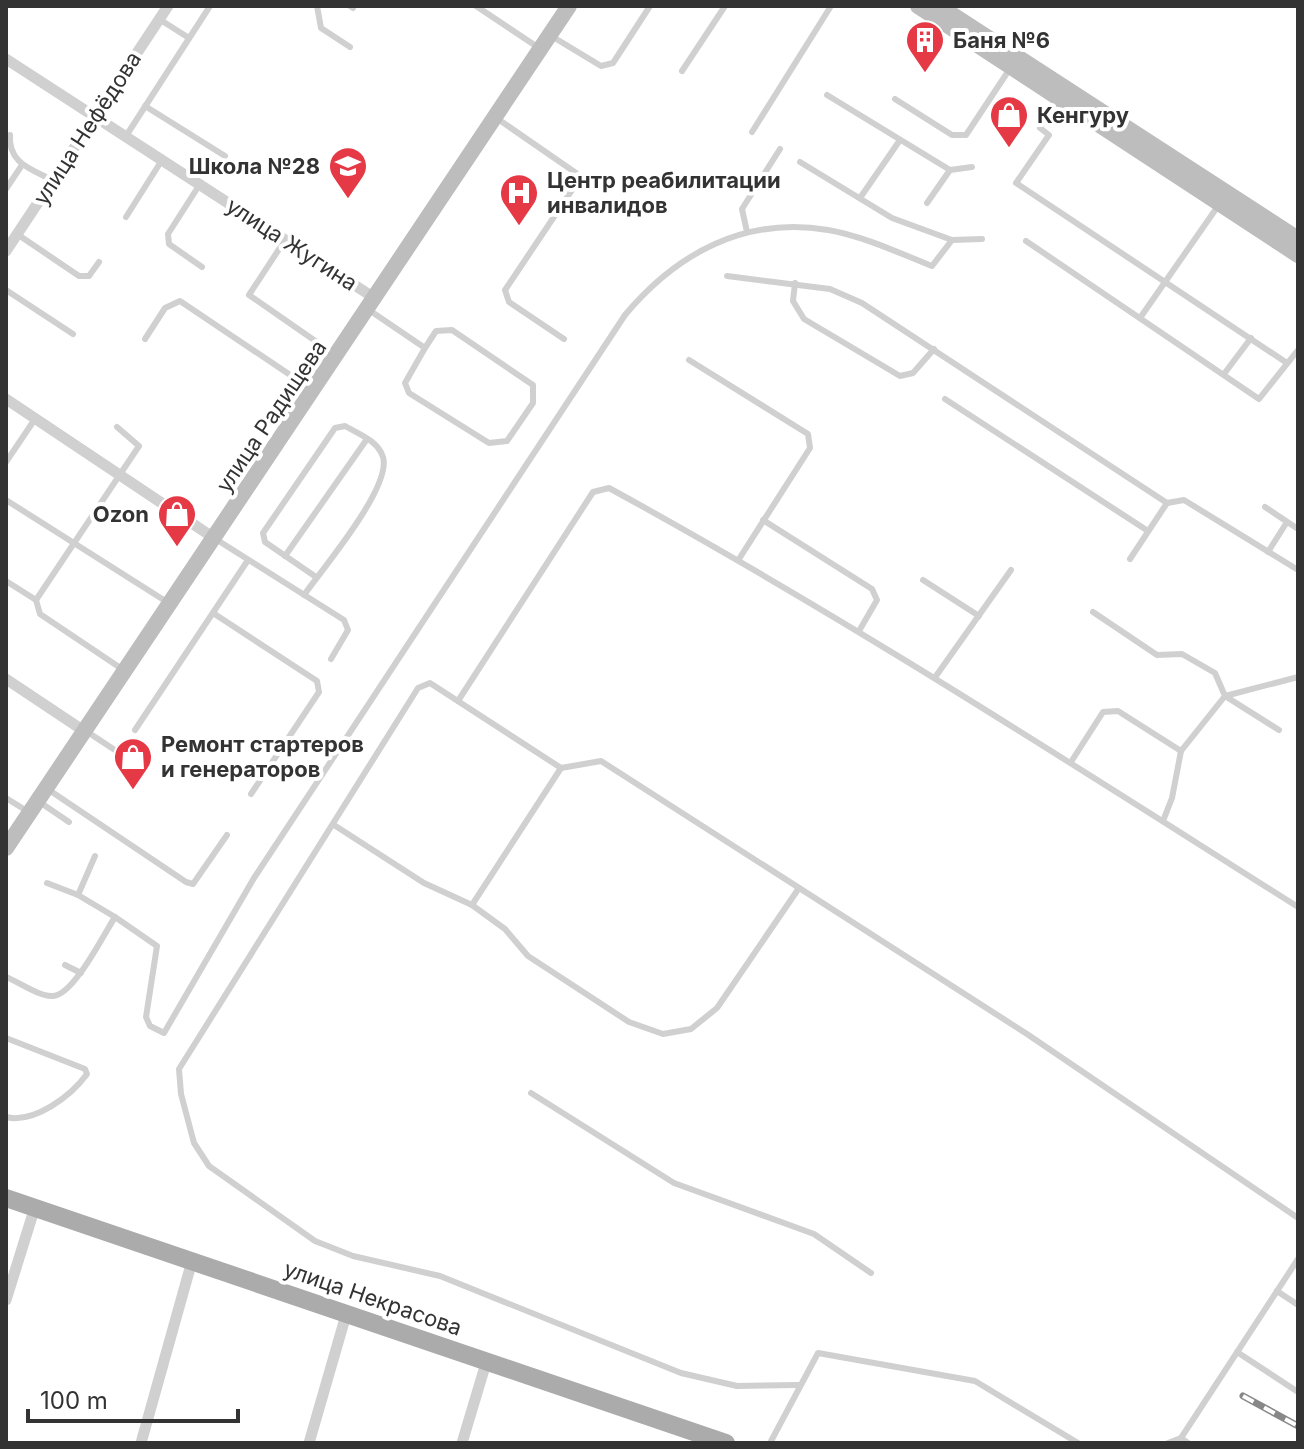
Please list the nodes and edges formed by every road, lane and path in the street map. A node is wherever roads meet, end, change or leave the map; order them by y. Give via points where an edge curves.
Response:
1 (168, 6) edge
2 (210, 6) edge
3 (317, 6) edge
4 (569, 6) edge
5 (650, 6) edge
6 (725, 6) edge
7 (831, 6) edge
8 (918, 6) edge
9 (939, 6) edge
10 (480, 7) edge
11 (159, 19) junction
12 (189, 38) junction
13 (545, 42) junction
14 (350, 47) dead end
15 (6, 59) edge
16 (1011, 67) junction
17 (682, 71) dead end
18 (827, 95) dead end
19 (1059, 98) junction
20 (895, 99) dead end
21 (145, 106) junction
22 (95, 116) junction
23 (495, 117) junction
24 (752, 132) dead end
25 (10, 135) dead end
26 (126, 136) junction
27 (900, 140) junction
28 (780, 149) dead end
29 (225, 156) dead end
30 (162, 160) junction
31 (800, 162) dead end
32 (22, 165) junction
33 (972, 167) dead end
34 (950, 170) junction
35 (52, 180) junction
36 (200, 184) junction
37 (6, 189) edge
38 (860, 198) junction
39 (927, 203) dead end
40 (1220, 204) junction
41 (126, 217) dead end
42 (747, 232) junction
43 (17, 234) junction
44 (982, 239) dead end
45 (1298, 239) edge
46 (285, 240) junction
47 (952, 240) junction
48 (1026, 241) dead end
49 (6, 251) edge
50 (1298, 255) edge
51 (99, 262) dead end
52 (202, 267) dead end
53 (727, 276) dead end
54 (1164, 281) junction
55 (795, 283) junction
56 (6, 290) edge
57 (372, 304) junction
58 (1140, 318) junction
59 (73, 334) dead end
60 (1251, 338) junction
61 (145, 339) dead end
62 (564, 339) dead end
63 (425, 348) junction
64 (934, 349) junction
65 (1298, 350) edge
66 (337, 356) junction
67 (689, 360) dead end
68 (1287, 363) junction
69 (1224, 374) junction
70 (314, 391) junction
71 (6, 399) edge
72 (945, 399) dead end
73 (35, 419) junction
74 (117, 427) dead end
75 (367, 439) junction
76 (6, 462) edge
77 (121, 476) junction
78 (6, 500) edge
79 (1167, 503) junction
80 (1265, 507) dead end
81 (763, 520) junction
82 (1287, 522) junction
83 (1298, 529) edge
84 (1148, 531) junction
85 (214, 538) junction
86 (74, 543) junction
87 (1268, 552) junction
88 (285, 556) junction
89 (739, 559) junction
90 (1130, 559) dead end
91 (248, 560) junction
92 (1011, 570) dead end
93 (1298, 570) edge
94 (316, 577) junction
95 (923, 580) dead end
96 (6, 581) edge
97 (304, 595) junction
98 (36, 600) junction
99 (170, 604) junction
100 (1093, 612) dead end
101 (213, 613) junction
102 (979, 616) junction
103 (859, 631) junction
104 (331, 659) dead end
105 (125, 671) junction
106 (936, 676) junction
107 (1298, 677) edge
108 (7, 680) edge
109 (1225, 696) junction
110 (458, 701) junction
111 (135, 730) dead end
112 (1279, 730) dead end
113 (84, 731) junction
114 (1181, 751) junction
115 (133, 762) dead end
116 (1071, 762) junction
117 (561, 768) junction
118 (251, 794) dead end
119 (6, 798) edge
120 (38, 801) junction
121 (1163, 821) junction
122 (69, 822) dead end
123 (334, 825) junction
124 (227, 835) dead end
125 (6, 848) edge
126 (95, 856) dead end
127 (47, 883) dead end
128 (799, 888) junction
129 (78, 895) junction
130 (472, 905) junction
131 (1298, 907) edge
132 (115, 917) junction
133 (65, 965) dead end
134 (81, 973) junction
135 (6, 977) edge
136 (6, 1038) edge
137 (531, 1093) dead end
138 (6, 1117) edge
139 (6, 1198) edge
140 (35, 1207) junction
141 (1298, 1218) edge
142 (1298, 1259) edge
143 (192, 1261) junction
144 (871, 1273) dead end
145 (1277, 1291) junction
146 (6, 1300) edge
147 (1298, 1305) edge
148 (346, 1315) junction
149 (1237, 1352) junction
150 (486, 1363) junction
151 (798, 1385) junction
152 (1298, 1392) edge
153 (1181, 1438) junction
154 (141, 1443) edge
155 (309, 1443) edge
156 (462, 1443) edge
157 (726, 1443) edge
158 (770, 1443) edge
159 (1078, 1443) edge
160 (1168, 1443) edge
161 (1188, 1443) edge

1 - 11 street, улица Нефёдова
2 - 12 lane
3 - 14 lane via 321,28
4 - 13 street, улица Радищева
5 - 13 lane via 613,63 601,66
6 - 17 lane
7 - 24 lane
8 - 16 street
9 - 45 street
10 - 13 lane
11 - 12 lane
11 - 22 street, улица Нефёдова
12 - 21 lane
13 - 23 street, улица Радищева
15 - 22 street, улица Жугина
16 - 19 street
16 - 20 lane via 966,135 952,135
18 - 27 lane
19 - 40 street
19 - 54 lane via 1040,128 1049,135 1016,183
21 - 26 lane
21 - 29 lane
22 - 26 street, улица Жугина
22 - 35 street, улица Нефёдова
23 - 57 street, улица Радищева
23 - 62 lane via 576,173 574,187 505,290 509,302
25 - 32 lane via 13,156
26 - 30 street, улица Жугина
27 - 34 lane
27 - 38 lane
28 - 42 lane via 742,209
30 - 36 street, улица Жугина
30 - 41 lane
31 - 38 lane
32 - 35 lane
32 - 37 lane
33 - 34 lane
34 - 39 lane
35 - 43 street, улица Нефёдова
36 - 46 street, улица Жугина
36 - 52 lane via 168,234 169,244
38 - 47 lane via 892,218
40 - 50 street
40 - 54 lane
42 - 47 lane via 787,225 830,231 932,266
42 - 132 lane via 669,268 625,315 254,878 164,1033 150,1026 146,1017 157,946
43 - 49 street, улица Нефёдова
43 - 51 lane via 79,276 89,276
44 - 47 lane
46 - 57 street, улица Жугина
46 - 66 lane via 249,295
48 - 58 lane
53 - 55 lane
54 - 58 lane
54 - 60 lane
55 - 64 lane via 830,289 862,303
55 - 64 lane via 793,301 804,319 900,376 913,373
56 - 59 lane
57 - 63 lane
57 - 66 street, улица Радищева
58 - 69 lane
60 - 68 lane
60 - 69 lane
61 - 70 lane via 165,308 180,301
63 - 63 lane via 405,383 409,393 489,443 507,441 533,403 533,385 452,330 436,331
64 - 79 lane
65 - 68 lane
66 - 70 street, улица Радищева
67 - 81 lane via 808,434 810,448
68 - 69 lane via 1259,399
70 - 85 street, улица Радищева
71 - 73 street
72 - 84 lane
73 - 76 lane
73 - 77 street
74 - 77 lane via 139,446
75 - 88 lane
75 - 88 lane via 345,426 335,428 263,533 265,542
75 - 94 lane via 382,455 378,488
77 - 85 street
77 - 86 lane
78 - 86 lane
79 - 84 lane
79 - 87 lane via 1184,500
80 - 82 lane
81 - 89 lane
81 - 103 lane via 872,589 877,600
82 - 83 lane
82 - 87 lane
84 - 90 lane
85 - 91 lane
85 - 99 street, улица Радищева
86 - 98 lane
86 - 99 lane
87 - 93 lane
88 - 94 lane
89 - 103 lane
89 - 110 lane via 609,488 593,492
91 - 97 lane
91 - 101 lane
92 - 102 lane
94 - 97 lane
95 - 102 lane
96 - 98 lane
97 - 104 lane via 344,620 348,630
98 - 105 lane via 40,614
99 - 105 street, улица Радищева
100 - 109 lane via 1157,655 1182,654 1215,673
101 - 111 lane
101 - 118 lane via 317,681 319,692
102 - 106 lane
103 - 106 lane
105 - 113 street, улица Радищева
106 - 116 lane
107 - 109 lane
108 - 113 street
109 - 112 lane
109 - 114 lane
110 - 117 lane
110 - 123 lane via 430,683 418,688
113 - 115 lane
113 - 120 street, улица Радищева
114 - 116 lane via 1118,711 1103,712
114 - 121 lane
116 - 121 lane
117 - 128 lane via 601,761
117 - 130 lane
119 - 120 lane
120 - 122 lane
120 - 124 lane via 193,884
120 - 125 street, улица Радищева
121 - 131 lane
123 - 130 lane via 424,883
123 - 151 lane via 179,1069 194,1143 209,1166 315,1241 353,1256 440,1276 681,1373 737,1386
126 - 129 lane
127 - 129 lane
128 - 130 lane via 717,1008 691,1029 663,1034 629,1022 528,956 505,929
128 - 141 lane
129 - 132 lane
132 - 134 lane
133 - 134 lane
134 - 135 lane via 50,997
136 - 138 lane via 87,1074 30,1117
137 - 144 lane via 674,1183 814,1234
139 - 140 main road, улица Некрасова
140 - 143 main road, улица Некрасова
140 - 146 street
142 - 145 lane
143 - 148 main road, улица Некрасова
143 - 154 street
145 - 147 lane
145 - 149 lane
148 - 150 main road, улица Некрасова
148 - 155 street
149 - 152 lane
149 - 153 lane
150 - 156 street
150 - 157 main road, улица Некрасова
151 - 158 lane
151 - 159 lane via 818,1353 975,1381
153 - 160 lane
153 - 161 lane

